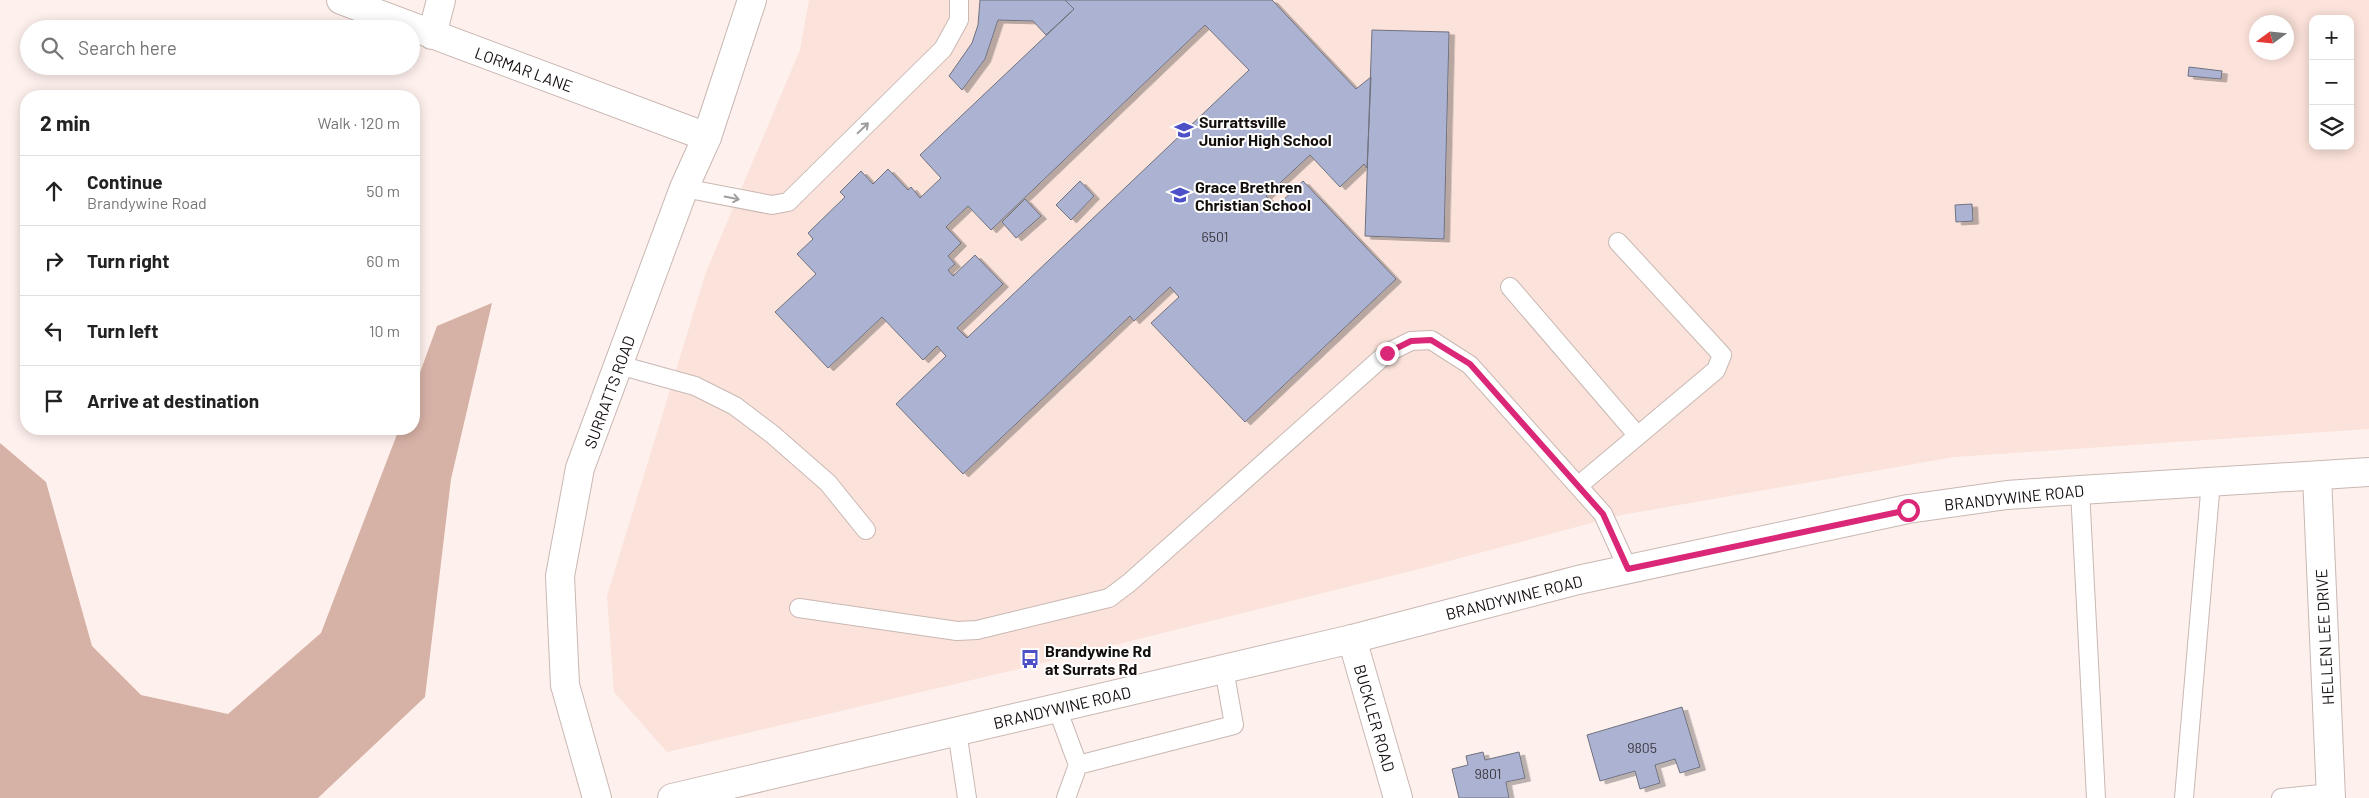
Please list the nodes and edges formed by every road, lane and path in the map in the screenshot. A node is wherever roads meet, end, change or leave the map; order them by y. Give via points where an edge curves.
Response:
1 (341, 0) edge
2 (441, 0) edge
3 (752, 0) edge
4 (959, 0) edge
5 (393, 20) edge
6 (420, 30) edge
7 (432, 35) junction
8 (707, 137) junction
9 (684, 188) junction
10 (1618, 242) dead end
11 (1510, 287) dead end
12 (619, 365) junction
13 (1638, 436) junction
14 (2369, 472) edge
15 (2317, 476) junction
16 (2211, 481) junction
17 (1578, 486) junction
18 (2080, 490) junction
19 (866, 530) dead end
20 (1628, 569) junction
21 (798, 608) dead end
22 (1352, 639) junction
23 (1224, 669) junction
24 (1057, 708) junction
25 (957, 731) junction
26 (1078, 765) junction
27 (2331, 796) edge
28 (597, 798) edge
29 (672, 798) edge
30 (967, 798) edge
31 (1066, 798) edge
32 (1398, 798) edge
33 (2096, 798) edge
34 (2184, 798) edge
35 (2281, 798) edge

1 - 5 main road, LORMAR LANE
2 - 7 main road
3 - 8 main road, SURRATTS ROAD
9 -> 4 lane via 772,205 788,202 944,49 959,20
6 - 7 main road, LORMAR LANE
7 - 8 main road, LORMAR LANE
8 - 9 main road, SURRATTS ROAD
9 - 12 main road, SURRATTS ROAD
10 - 13 lane via 1722,355 1716,370
11 - 13 lane
12 - 19 lane via 695,386 735,406 828,483
12 - 28 main road, SURRATTS ROAD via 580,468 560,576 565,685
13 - 17 lane
14 - 15 main road, BRANDYWINE ROAD
15 - 16 main road, BRANDYWINE ROAD
15 - 27 main road, HELLEN LEE DRIVE
16 - 18 main road, BRANDYWINE ROAD
16 - 34 lane
17 - 20 lane via 1603,514
17 - 21 lane via 1470,364 1431,340 1411,341 1387,353 1109,598 977,630 957,631
18 - 20 main road, BRANDYWINE ROAD via 2006,496 1908,510
18 - 33 lane
20 - 22 main road, BRANDYWINE ROAD
22 - 23 main road, BRANDYWINE ROAD
22 - 32 main road, BUCKLER ROAD
23 - 24 main road, BRANDYWINE ROAD
23 - 26 lane via 1234,725
24 - 25 main road, BRANDYWINE ROAD
24 - 26 lane
25 - 29 main road, BRANDYWINE ROAD
25 - 30 lane
26 - 31 lane
27 - 35 lane

